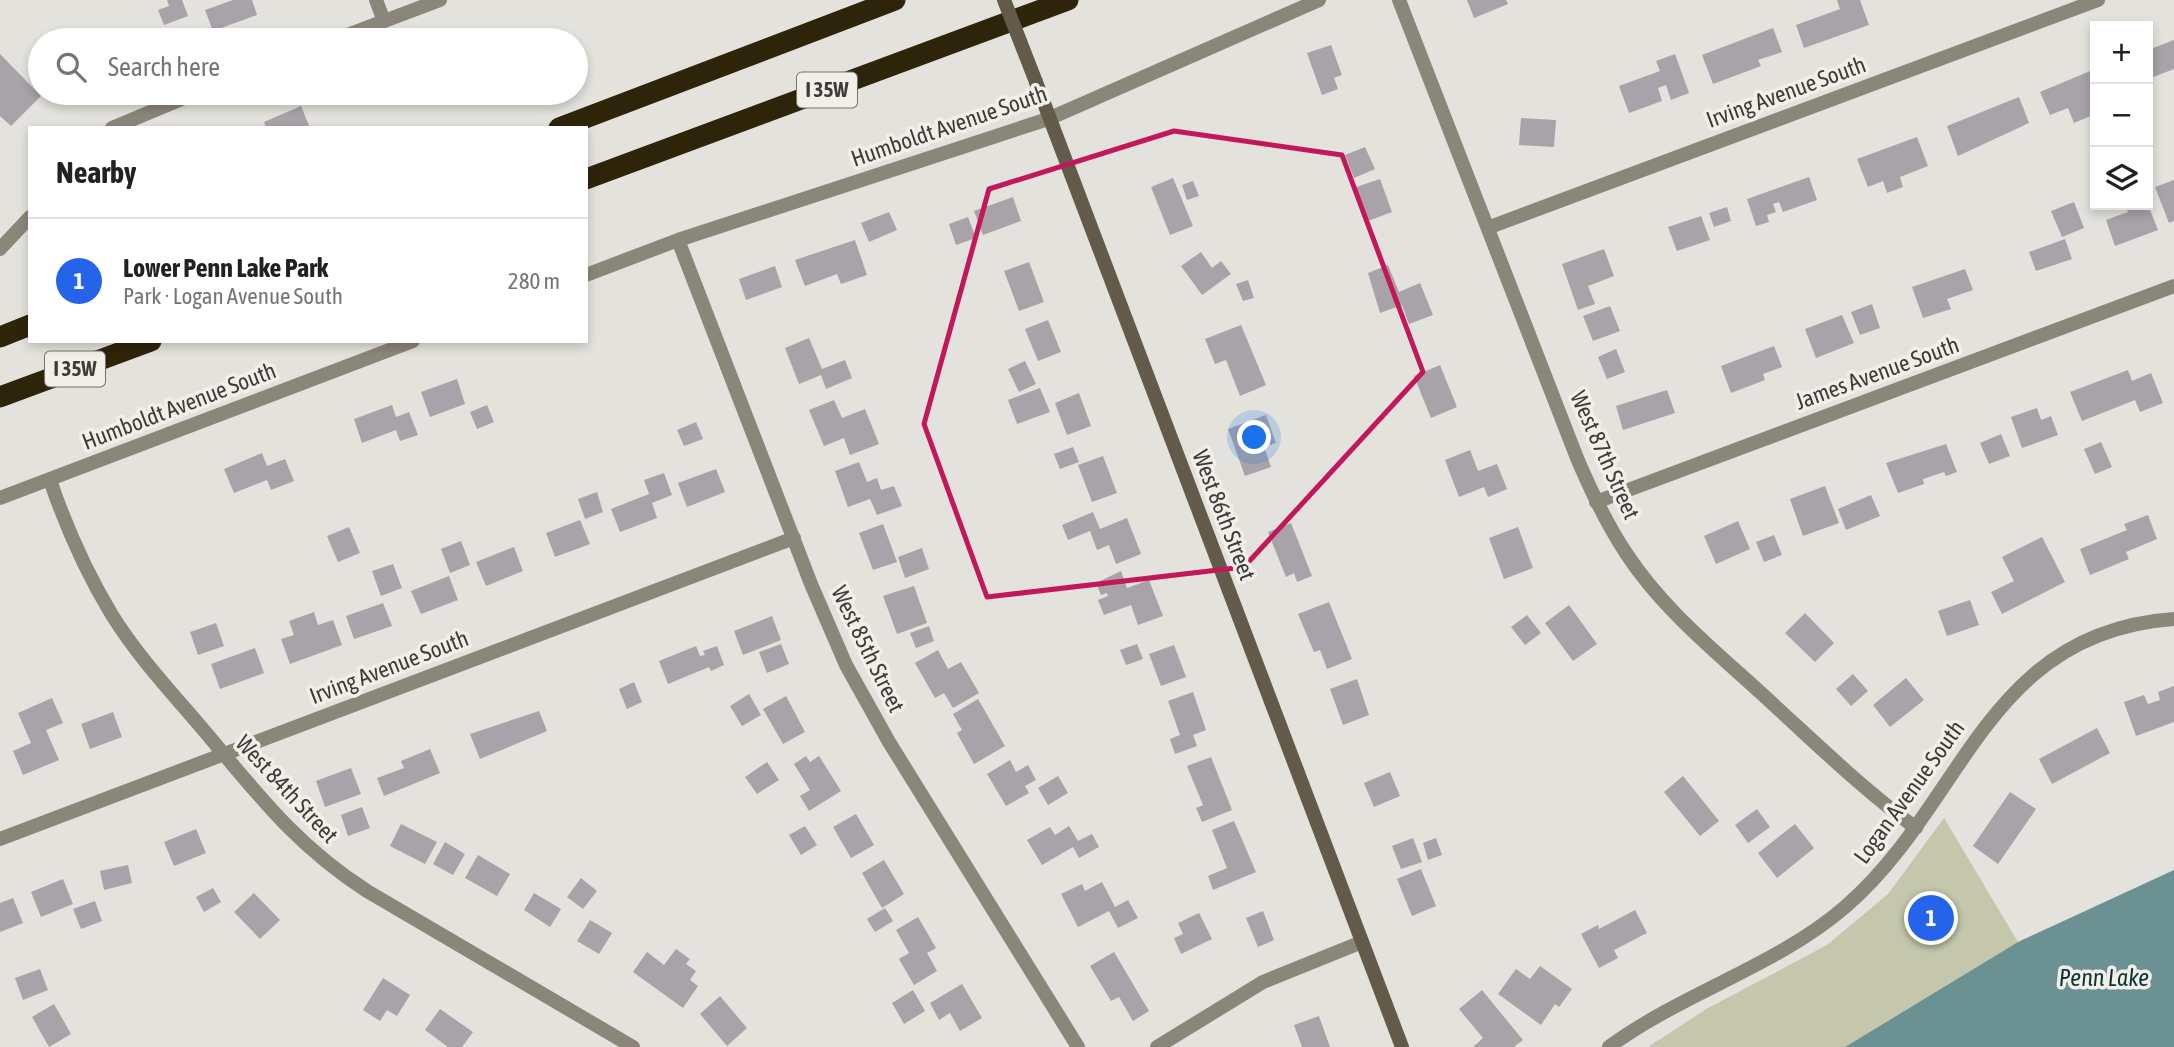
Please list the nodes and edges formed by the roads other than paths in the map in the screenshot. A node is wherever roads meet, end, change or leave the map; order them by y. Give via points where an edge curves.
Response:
1 (376, 0) edge
2 (440, 0) edge
3 (895, 0) edge
4 (1004, 0) edge
5 (1068, 0) edge
6 (1319, 0) edge
7 (1399, 0) edge
8 (2098, 0) edge
9 (384, 21) junction
10 (366, 28) edge
11 (166, 105) edge
12 (1048, 119) junction
13 (114, 126) edge
14 (564, 126) edge
15 (588, 178) edge
16 (28, 219) edge
17 (1490, 227) junction
18 (678, 240) junction
19 (0, 249) edge
20 (588, 274) edge
21 (2174, 286) edge
22 (28, 327) edge
23 (0, 337) edge
24 (146, 343) edge
25 (408, 343) edge
26 (0, 397) edge
27 (50, 480) junction
28 (0, 498) edge
29 (1596, 502) junction
30 (794, 538) junction
31 (2174, 619) edge
32 (224, 754) junction
33 (1916, 828) junction
34 (0, 839) edge
35 (1362, 942) junction
36 (633, 1047) edge
37 (1078, 1047) edge
38 (1157, 1047) edge
39 (1402, 1047) edge
40 (1609, 1047) edge

1 - 9 street
2 - 9 street
3 - 14 highway, I 35W
4 - 12 street, West 86th Street, bridge
5 - 15 highway, I 35W
6 - 12 street, Humboldt Avenue South
7 - 17 street, West 87th Street
8 - 17 street, Irving Avenue South
9 - 10 street
11 - 13 street
12 - 18 street, Humboldt Avenue South
12 - 35 street, West 86th Street
16 - 19 street
17 - 29 street, West 87th Street
18 - 20 street, Humboldt Avenue South
18 - 30 street, West 85th Street
21 - 29 street, James Avenue South
22 - 23 highway, I 35W
24 - 26 highway, I 35W
25 - 27 street, Humboldt Avenue South
27 - 28 street, Humboldt Avenue South
27 - 32 street, West 84th Street via 84,565 113,616
29 - 33 street, West 87th Street via 1627,555 1660,597 1872,795
30 - 32 street, Irving Avenue South
30 - 37 street, West 85th Street via 846,665
31 - 33 street, Logan Avenue South via 2123,627 2083,642 2045,665 2011,693
32 - 34 street, Irving Avenue South
32 - 36 street, West 84th Street via 296,839 330,867
33 - 40 street, Logan Avenue South via 1883,870 1844,908 1802,939 1634,1028
35 - 38 street via 1263,982
35 - 39 street, West 86th Street

